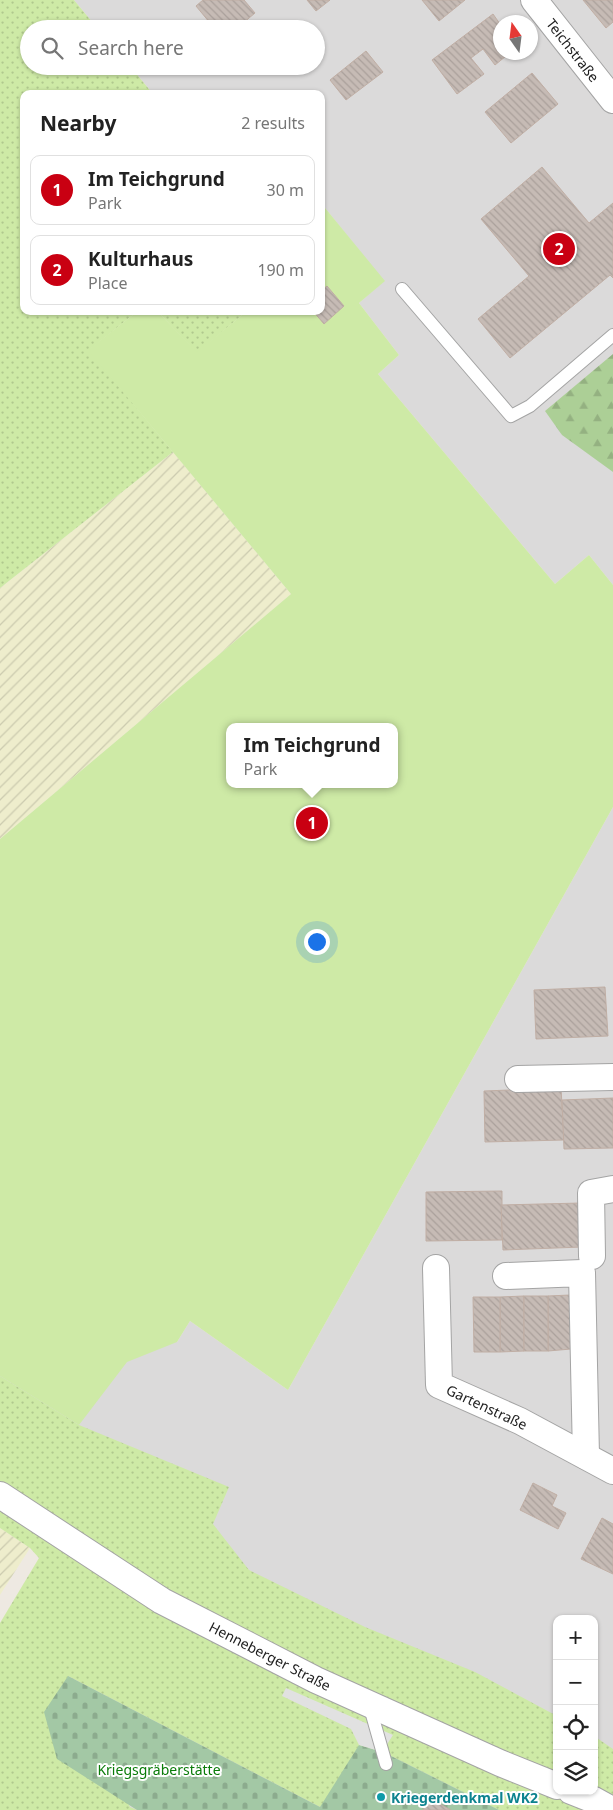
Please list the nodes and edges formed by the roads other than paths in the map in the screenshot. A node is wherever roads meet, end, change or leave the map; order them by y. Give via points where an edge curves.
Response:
1 (534, 0) edge
2 (613, 100) edge
3 (402, 289) dead end
4 (613, 335) edge
5 (613, 1077) edge
6 (518, 1079) dead end
7 (613, 1189) edge
8 (595, 1261) edge
9 (436, 1268) dead end
10 (506, 1276) dead end
11 (586, 1456) junction
12 (613, 1471) edge
13 (0, 1495) edge
14 (369, 1704) junction
15 (386, 1764) dead end
16 (553, 1784) edge
17 (581, 1795) edge
18 (612, 1810) edge

1 - 2 street, Teichstraße
3 - 4 lane via 511,416 530,406
5 - 6 street
7 - 8 street via 591,1193
8 - 10 street
8 - 11 street
9 - 11 street, Gartenstraße via 439,1385 520,1421
11 - 12 street, Gartenstraße
13 - 14 street, Henneberger Straße via 162,1601
14 - 15 lane
14 - 16 street, Henneberger Straße
17 - 18 street

